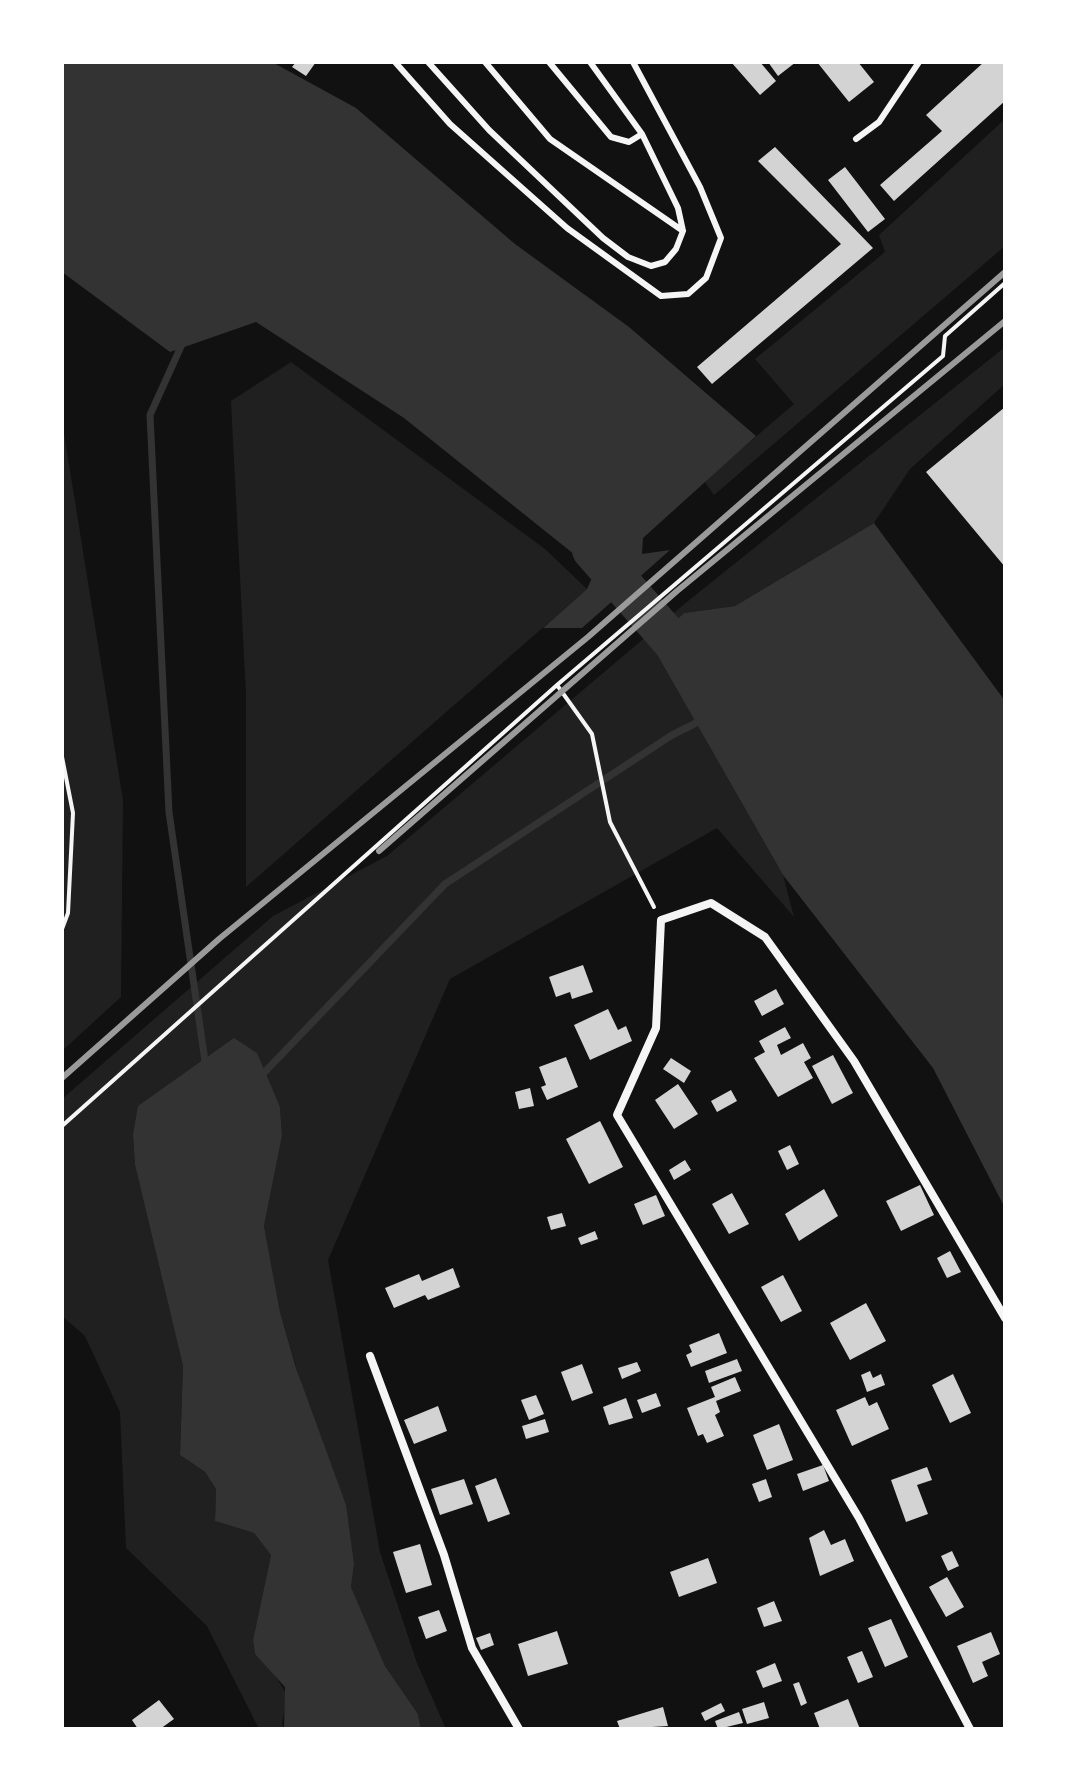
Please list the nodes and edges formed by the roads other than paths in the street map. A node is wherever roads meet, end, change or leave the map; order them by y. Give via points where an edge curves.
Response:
1 (395, 62) edge
2 (428, 62) edge
3 (485, 62) edge
4 (549, 62) edge
5 (590, 62) edge
6 (633, 62) edge
7 (919, 62) edge
8 (642, 134) junction
9 (856, 139) dead end
10 (683, 231) junction
11 (1005, 1318) edge
12 (370, 1356) dead end
13 (519, 1729) edge
14 (970, 1729) edge

1 - 6 lane via 450,124 567,228 661,296 688,294 706,278 721,238 700,187
2 - 10 lane via 489,130 628,257 651,266 665,262
3 - 10 lane via 550,139
4 - 8 lane via 611,137 629,142
5 - 8 lane
7 - 9 lane via 879,122
8 - 10 lane via 668,182
11 - 14 street via 854,1061 765,937 711,903 661,920 656,1028 617,1115 859,1518
12 - 13 street via 444,1555 472,1648

